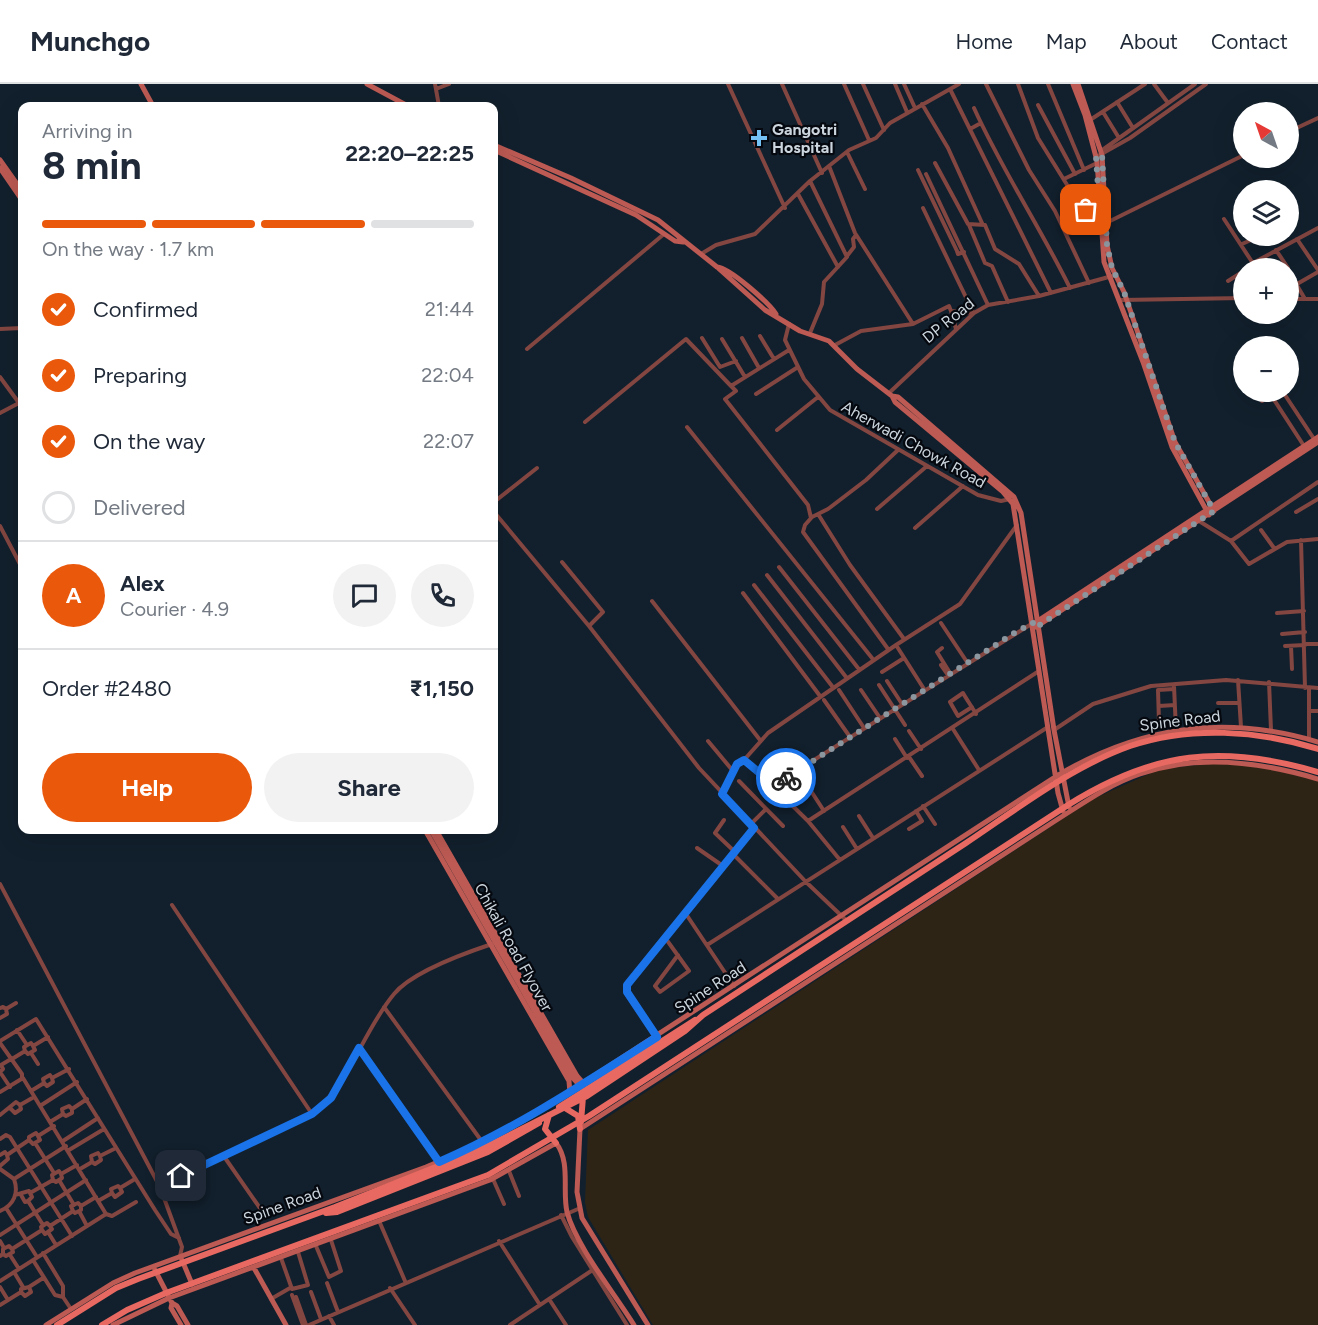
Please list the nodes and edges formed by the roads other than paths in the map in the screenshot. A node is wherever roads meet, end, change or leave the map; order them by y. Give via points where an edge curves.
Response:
1 (141, 84) edge
2 (367, 84) edge
3 (449, 84) edge
4 (728, 84) edge
5 (782, 84) edge
6 (844, 84) edge
7 (863, 84) edge
8 (895, 84) edge
9 (904, 84) edge
10 (944, 84) edge
11 (959, 84) edge
12 (986, 84) edge
13 (1018, 84) edge
14 (1048, 84) edge
15 (1145, 84) edge
16 (1154, 84) edge
17 (1195, 84) edge
18 (1206, 84) edge
19 (1076, 85) edge
20 (436, 87) edge
21 (949, 89) junction
22 (151, 102) edge
23 (401, 102) edge
24 (438, 102) edge
25 (1116, 102) junction
26 (1168, 103) junction
27 (922, 104) junction
28 (1038, 105) dead end
29 (915, 108) junction
30 (974, 108) dead end
31 (907, 112) junction
32 (1103, 112) junction
33 (1318, 118) edge
34 (1089, 120) junction
35 (981, 123) junction
36 (1299, 127) edge
37 (1133, 128) junction
38 (970, 129) junction
39 (884, 130) junction
40 (1119, 138) junction
41 (869, 140) junction
42 (498, 147) edge
43 (498, 152) edge
44 (847, 152) junction
45 (1099, 156) junction
46 (0, 160) edge
47 (1233, 160) edge
48 (935, 163) dead end
49 (829, 166) junction
50 (0, 168) edge
51 (918, 170) dead end
52 (1084, 170) junction
53 (822, 173) junction
54 (926, 174) dead end
55 (1076, 174) junction
56 (1064, 179) junction
57 (810, 181) junction
58 (18, 189) edge
59 (865, 189) dead end
60 (18, 190) edge
61 (798, 194) junction
62 (1099, 203) junction
63 (784, 208) junction
64 (923, 208) dead end
65 (1224, 219) dead end
66 (1106, 223) junction
67 (982, 224) junction
68 (969, 225) junction
69 (1318, 229) edge
70 (1233, 232) edge
71 (664, 233) junction
72 (856, 235) junction
73 (1299, 238) edge
74 (683, 242) junction
75 (1299, 242) edge
76 (1284, 246) edge
77 (1276, 250) junction
78 (964, 252) junction
79 (701, 254) junction
80 (847, 257) junction
81 (1266, 258) edge
82 (1281, 258) edge
83 (838, 267) junction
84 (1318, 271) edge
85 (1113, 276) junction
86 (1233, 278) edge
87 (1228, 281) dead end
88 (1089, 283) junction
89 (1299, 283) edge
90 (1070, 288) junction
91 (1299, 288) edge
92 (1051, 293) junction
93 (1039, 296) junction
94 (1233, 298) edge
95 (1299, 299) edge
96 (1305, 299) junction
97 (1318, 299) edge
98 (1124, 301) junction
99 (1008, 302) junction
100 (988, 305) junction
101 (951, 311) junction
102 (974, 313) junction
103 (789, 324) junction
104 (913, 324) junction
105 (18, 328) edge
106 (956, 328) junction
107 (0, 329) edge
108 (810, 333) junction
109 (760, 336) dead end
110 (702, 338) dead end
111 (742, 338) dead end
112 (722, 339) dead end
113 (835, 345) junction
114 (527, 349) dead end
115 (789, 350) junction
116 (774, 359) junction
117 (736, 361) junction
118 (798, 366) junction
119 (759, 368) junction
120 (0, 377) edge
121 (745, 377) junction
122 (731, 386) junction
123 (756, 394) dead end
124 (890, 394) junction
125 (818, 397) junction
126 (18, 401) edge
127 (1276, 402) edge
128 (1290, 402) edge
129 (18, 406) edge
130 (0, 413) edge
131 (585, 422) dead end
132 (687, 428) dead end
133 (777, 430) dead end
134 (1317, 439) edge
135 (1304, 446) junction
136 (898, 450) junction
137 (927, 466) junction
138 (537, 468) dead end
139 (1318, 482) edge
140 (963, 486) junction
141 (1012, 498) junction
142 (498, 499) edge
143 (1318, 499) edge
144 (876, 509) dead end
145 (1210, 511) junction
146 (1296, 512) dead end
147 (818, 514) junction
148 (498, 517) edge
149 (811, 518) junction
150 (1199, 521) junction
151 (1018, 525) junction
152 (0, 526) edge
153 (915, 528) dead end
154 (1262, 530) dead end
155 (1318, 539) edge
156 (1301, 540) junction
157 (1231, 541) junction
158 (1274, 548) junction
159 (18, 560) edge
160 (562, 562) dead end
161 (779, 567) dead end
162 (767, 575) dead end
163 (754, 585) dead end
164 (743, 593) dead end
165 (652, 601) dead end
166 (1304, 611) junction
167 (1277, 613) dead end
168 (941, 623) dead end
169 (1036, 624) junction
170 (589, 626) junction
171 (1305, 632) junction
172 (1282, 634) dead end
173 (904, 639) junction
174 (1318, 644) edge
175 (896, 645) junction
176 (1305, 645) junction
177 (1284, 646) dead end
178 (1291, 646) junction
179 (942, 648) dead end
180 (888, 649) junction
181 (872, 658) junction
182 (904, 658) junction
183 (967, 662) junction
184 (941, 664) dead end
185 (858, 668) junction
186 (1292, 669) dead end
187 (1040, 671) junction
188 (882, 672) dead end
189 (949, 674) junction
190 (846, 677) junction
191 (1238, 680) junction
192 (887, 681) dead end
193 (1269, 682) junction
194 (1174, 683) junction
195 (879, 685) dead end
196 (832, 687) junction
197 (1318, 687) edge
198 (1307, 688) junction
199 (924, 689) junction
200 (1174, 689) junction
201 (839, 690) dead end
202 (861, 690) dead end
203 (820, 696) junction
204 (824, 700) dead end
205 (1218, 703) dead end
206 (1239, 703) junction
207 (902, 704) junction
208 (1175, 705) junction
209 (1159, 706) junction
210 (972, 707) junction
211 (894, 709) junction
212 (1309, 711) junction
213 (1318, 711) edge
214 (976, 714) junction
215 (880, 718) junction
216 (1176, 722) junction
217 (904, 725) dead end
218 (1241, 727) junction
219 (864, 728) junction
220 (953, 729) junction
221 (1051, 729) junction
222 (1176, 730) junction
223 (1271, 730) junction
224 (909, 731) dead end
225 (850, 737) junction
226 (895, 739) dead end
227 (760, 740) junction
228 (1309, 740) junction
229 (708, 741) dead end
230 (1318, 742) edge
231 (1318, 748) edge
232 (921, 749) junction
233 (908, 757) junction
234 (744, 760) junction
235 (979, 770) junction
236 (733, 771) junction
237 (1318, 772) edge
238 (922, 776) dead end
239 (1059, 779) junction
240 (1318, 779) edge
241 (739, 782) dead end
242 (774, 785) junction
243 (811, 791) dead end
244 (722, 794) junction
245 (1084, 799) junction
246 (923, 806) junction
247 (766, 809) junction
248 (1066, 810) junction
249 (824, 811) junction
250 (916, 811) junction
251 (859, 816) dead end
252 (724, 820) dead end
253 (808, 821) junction
254 (935, 824) dead end
255 (752, 826) junction
256 (783, 826) dead end
257 (843, 827) dead end
258 (909, 829) dead end
259 (427, 834) edge
260 (433, 834) edge
261 (438, 834) edge
262 (873, 838) junction
263 (697, 848) dead end
264 (857, 849) junction
265 (734, 853) junction
266 (840, 860) junction
267 (723, 867) junction
268 (806, 882) junction
269 (0, 884) edge
270 (778, 899) junction
271 (172, 905) dead end
272 (686, 914) junction
273 (844, 918) junction
274 (666, 939) junction
275 (492, 944) junction
276 (707, 945) junction
277 (678, 955) junction
278 (734, 987) junction
279 (16, 1003) dead end
280 (384, 1007) junction
281 (0, 1008) edge
282 (6, 1010) junction
283 (703, 1015) junction
284 (0, 1017) edge
285 (17, 1030) junction
286 (48, 1037) junction
287 (657, 1037) junction
288 (0, 1042) edge
289 (27, 1045) junction
290 (33, 1046) junction
291 (359, 1048) junction
292 (25, 1051) junction
293 (31, 1053) junction
294 (11, 1059) junction
295 (1, 1064) edge
296 (38, 1064) dead end
297 (69, 1069) junction
298 (22, 1078) junction
299 (573, 1078) junction
300 (77, 1082) junction
301 (10, 1086) junction
302 (584, 1087) junction
303 (31, 1091) junction
304 (0, 1092) edge
305 (34, 1096) junction
306 (569, 1096) junction
307 (87, 1099) junction
308 (40, 1106) junction
309 (555, 1110) junction
310 (312, 1114) junction
311 (0, 1116) edge
312 (98, 1118) junction
313 (546, 1119) junction
314 (50, 1122) junction
315 (54, 1126) junction
316 (581, 1126) junction
317 (104, 1129) junction
318 (38, 1136) junction
319 (0, 1138) edge
320 (29, 1140) junction
321 (63, 1141) junction
322 (35, 1143) junction
323 (556, 1143) junction
324 (484, 1145) junction
325 (17, 1148) junction
326 (67, 1148) junction
327 (116, 1148) junction
328 (0, 1155) edge
329 (7, 1155) junction
330 (223, 1155) junction
331 (46, 1159) junction
332 (439, 1162) junction
333 (0, 1165) edge
334 (78, 1167) junction
335 (30, 1168) junction
336 (509, 1171) junction
337 (54, 1173) junction
338 (61, 1174) junction
339 (14, 1179) junction
340 (53, 1179) junction
341 (135, 1179) junction
342 (493, 1179) junction
343 (59, 1180) junction
344 (86, 1180) junction
345 (41, 1186) junction
346 (160, 1186) junction
347 (66, 1192) junction
348 (30, 1193) junction
349 (15, 1195) junction
350 (21, 1195) junction
351 (519, 1196) dead end
352 (97, 1199) junction
353 (28, 1201) junction
354 (51, 1202) junction
355 (136, 1202) dead end
356 (504, 1204) dead end
357 (74, 1205) junction
358 (6, 1208) junction
359 (80, 1209) junction
360 (578, 1209) junction
361 (0, 1211) edge
362 (73, 1211) junction
363 (36, 1212) junction
364 (319, 1213) junction
365 (564, 1213) junction
366 (106, 1214) junction
367 (264, 1214) dead end
368 (61, 1219) junction
369 (380, 1222) junction
370 (17, 1224) junction
371 (43, 1225) junction
372 (50, 1226) junction
373 (87, 1226) junction
374 (42, 1230) junction
375 (48, 1232) junction
376 (0, 1235) edge
377 (72, 1236) junction
378 (179, 1238) junction
379 (27, 1240) junction
380 (331, 1240) junction
381 (0, 1241) edge
382 (499, 1241) junction
383 (56, 1245) junction
384 (316, 1246) junction
385 (12, 1249) junction
386 (3, 1252) edge
387 (298, 1252) junction
388 (43, 1253) junction
389 (10, 1255) junction
390 (37, 1257) junction
391 (182, 1259) junction
392 (280, 1259) junction
393 (33, 1260) junction
394 (254, 1268) junction
395 (19, 1269) junction
396 (154, 1269) junction
397 (595, 1269) junction
398 (14, 1272) junction
399 (44, 1278) junction
400 (1, 1279) edge
401 (405, 1281) junction
402 (327, 1283) dead end
403 (192, 1284) junction
404 (0, 1287) edge
405 (29, 1287) junction
406 (390, 1288) junction
407 (22, 1290) junction
408 (311, 1292) dead end
409 (294, 1296) dead end
410 (63, 1297) junction
411 (169, 1298) junction
412 (271, 1299) junction
413 (549, 1299) junction
414 (8, 1300) junction
415 (0, 1305) edge
416 (540, 1305) junction
417 (71, 1309) junction
418 (338, 1312) junction
419 (329, 1316) junction
420 (321, 1319) junction
421 (46, 1325) edge
422 (57, 1325) edge
423 (102, 1325) edge
424 (113, 1325) edge
425 (181, 1325) edge
426 (188, 1325) edge
427 (286, 1325) edge
428 (306, 1325) edge
429 (334, 1325) edge
430 (415, 1325) edge
431 (510, 1325) edge
432 (566, 1325) edge
433 (627, 1325) edge
434 (634, 1325) edge
435 (648, 1325) edge

1 - 22 street
2 - 23 street
3 - 20 street
4 - 63 street
5 - 53 street
6 - 41 street
7 - 39 street
8 - 31 street
9 - 29 street
10 - 21 street
11 - 21 street
12 - 88 street
13 - 56 street via 1038,138
14 - 52 street
15 - 25 street
16 - 26 street
17 - 26 street
18 - 45 street
19 - 34 street
20 - 24 street
21 - 27 street
21 - 38 street
25 - 32 street
25 - 37 street
26 - 37 street
27 - 29 street
27 - 67 street via 948,148 980,212
28 - 55 street
29 - 31 street
30 - 35 street
31 - 39 street
32 - 34 street
32 - 40 street
33 - 36 street
34 - 45 street
35 - 38 street
35 - 90 street
37 - 40 street
38 - 92 street
39 - 41 street
40 - 45 street
41 - 44 street
42 - 74 street via 639,210
43 - 71 street via 636,215
44 - 49 street
44 - 59 street
45 - 52 street
45 - 62 street
45 - 66 street
46 - 58 street
47 - 66 street
48 - 68 street
49 - 53 street
49 - 72 street
50 - 60 street
51 - 78 street via 958,254
52 - 55 street
53 - 57 street
54 - 78 street
55 - 56 street
56 - 62 street via 1083,210
57 - 61 street
57 - 80 street
61 - 63 street
61 - 83 street
62 - 85 street via 1104,262
63 - 79 street via 752,236 716,245
64 - 102 street
65 - 70 street
66 - 85 street
67 - 68 street
67 - 93 street via 995,249 1018,264
68 - 99 street
69 - 73 street
71 - 74 street
71 - 114 street
72 - 80 street
72 - 104 street
74 - 79 street
75 - 84 street
76 - 77 street
77 - 81 street
77 - 82 street
78 - 100 street
79 - 103 street via 765,310
80 - 83 street
83 - 108 street via 824,282 821,308
84 - 89 street
85 - 88 street, DP Road
85 - 98 street
86 - 87 street
88 - 90 street, DP Road
90 - 92 street, DP Road
91 - 96 street
92 - 93 street, DP Road
93 - 99 street, DP Road
94 - 98 street
95 - 96 street
96 - 97 street
98 - 145 street via 1169,440
99 - 100 street, DP Road
100 - 102 street, DP Road
101 - 102 street
101 - 104 street via 949,306
101 - 106 street
102 - 106 street, DP Road
103 - 108 street
103 - 115 street, Aherwadi Chowk Road via 785,340
104 - 113 street via 861,331
105 - 107 street
106 - 124 street, DP Road
108 - 113 street
109 - 116 street
110 - 117 street via 720,367
111 - 119 street
112 - 117 street
113 - 124 street via 857,369
115 - 116 street
115 - 118 street, Aherwadi Chowk Road
116 - 119 street
117 - 121 street
118 - 123 street
118 - 125 street, Aherwadi Chowk Road
119 - 121 street
120 - 126 street
121 - 122 street
122 - 131 street via 688,339
122 - 149 street via 736,391 725,399 809,509
124 - 141 street via 924,419
125 - 133 street
125 - 136 street, Aherwadi Chowk Road via 830,410
127 - 135 street
128 - 134 street
129 - 130 street
132 - 181 street
134 - 135 street
134 - 145 street
135 - 145 street
136 - 137 street, Aherwadi Chowk Road
136 - 147 street via 851,492
137 - 140 street, Aherwadi Chowk Road
137 - 144 street
138 - 142 street
139 - 157 street
140 - 141 street, Aherwadi Chowk Road via 988,498
140 - 153 street
141 - 151 street
141 - 169 street via 1021,513
143 - 146 street
145 - 150 street
145 - 169 street
147 - 149 street
147 - 173 street
148 - 170 street
149 - 180 street via 805,525 805,536
150 - 157 street
150 - 169 street
151 - 169 street
151 - 173 street via 960,604
152 - 159 street
154 - 158 street
155 - 156 street
156 - 158 street
156 - 166 street
157 - 158 street via 1249,564
160 - 170 street via 603,612
161 - 185 street
162 - 190 street
163 - 196 street
164 - 203 street
165 - 227 street
166 - 167 street
166 - 171 street
168 - 183 street
169 - 183 street
169 - 187 street
169 - 221 street
170 - 244 street
171 - 172 street
171 - 176 street
173 - 175 street
174 - 176 street
175 - 180 street
175 - 182 street
176 - 178 street
176 - 198 street
177 - 178 street
178 - 186 street
179 - 189 street via 937,652
180 - 181 street
181 - 185 street
182 - 188 street
182 - 199 street
183 - 189 street
184 - 189 street
185 - 190 street
187 - 214 street
187 - 221 street
189 - 199 street
190 - 196 street
191 - 193 street
191 - 194 street
191 - 206 street
192 - 207 street
193 - 198 street
193 - 223 street
194 - 200 street
194 - 221 street via 1105,698
195 - 211 street
196 - 203 street
197 - 198 street
198 - 212 street
199 - 207 street
200 - 208 street
200 - 209 street via 1158,690
201 - 219 street
202 - 215 street
203 - 227 street
204 - 225 street
205 - 206 street
206 - 218 street
207 - 211 street
208 - 209 street
208 - 216 street
209 - 216 street via 1159,722
210 - 210 street via 963,693 950,702 958,716
210 - 214 street
211 - 215 street
211 - 217 street
212 - 213 street
212 - 228 street
214 - 220 street
215 - 219 street
216 - 222 street
218 - 222 street, Spine Road
218 - 223 street, Spine Road
219 - 225 street
220 - 232 street
220 - 235 street
221 - 235 street
221 - 239 street
222 - 239 street, Spine Road via 1128,741
223 - 228 street, Spine Road
224 - 232 street
225 - 242 street
226 - 233 street
227 - 234 street
228 - 230 street, Spine Road
229 - 236 street
231 - 239 main road via 1267,736 1231,733 1150,741
232 - 233 street
233 - 238 street
233 - 249 street
234 - 236 street
234 - 242 street
235 - 246 street
236 - 244 street
237 - 245 main road via 1238,756 1178,759 1137,768
239 - 248 street
239 - 273 main road, Spine Road
240 - 245 street via 1252,763 1178,765 1139,774
241 - 247 street
242 - 253 street
243 - 249 street
244 - 255 street
245 - 248 main road
246 - 250 street
246 - 254 street
247 - 255 street
247 - 256 street
248 - 316 street
248 - 403 main road via 600,1110 507,1165
249 - 253 street
250 - 258 street via 922,820
250 - 262 street
251 - 262 street
252 - 265 street via 716,833
253 - 266 street
255 - 265 street
255 - 268 street
257 - 264 street
259 - 275 street
260 - 299 street, Chikali Road Flyover
261 - 302 street
262 - 264 street
263 - 267 street
264 - 266 street
265 - 267 street
265 - 270 street
266 - 268 street
267 - 272 street
268 - 270 street
268 - 273 street
269 - 346 street
270 - 276 street
271 - 310 street
272 - 274 street
272 - 276 street
273 - 278 street, Spine Road
273 - 283 main road, Spine Road
274 - 277 street
274 - 287 street via 627,985 627,992
275 - 280 street via 414,978 395,992
275 - 306 street via 569,1081
276 - 278 street
277 - 277 street via 689,971 660,992 655,986
278 - 287 street, Spine Road
279 - 282 street
280 - 291 street
280 - 324 street
281 - 282 street
282 - 284 street via 7,1014
283 - 302 main road
283 - 324 main road, Spine Road via 587,1096
285 - 286 street via 36,1019
285 - 288 street
285 - 289 street
286 - 290 street
286 - 297 street
287 - 302 street, Spine Road
288 - 294 street
289 - 290 street
289 - 292 street
290 - 293 street via 35,1050
291 - 310 street via 331,1098
291 - 332 street
292 - 293 street
292 - 294 street
293 - 296 street
294 - 295 street
294 - 298 street
295 - 301 street via 0,1072
297 - 300 street
297 - 303 street via 42,1079 44,1083
298 - 301 street
298 - 303 street
299 - 302 street, Chikali Road Flyover
299 - 306 street
300 - 307 street
300 - 308 street
301 - 304 street
302 - 306 main road
302 - 316 main road
303 - 305 street
305 - 308 street
305 - 311 street via 20,1105 16,1102
306 - 309 main road
306 - 324 street, Spine Road
307 - 312 street
307 - 314 street via 72,1109 62,1109 63,1114
308 - 314 street
309 - 313 main road
309 - 316 main road via 570,1110
310 - 330 street
312 - 317 street
312 - 321 street
313 - 323 main road via 546,1132
313 - 364 main road via 488,1152 337,1212
314 - 315 street
315 - 318 street
315 - 321 street
316 - 360 street via 576,1174
317 - 326 street
317 - 327 street
318 - 320 street via 34,1134
318 - 322 street
319 - 325 street via 8,1136
320 - 322 street
320 - 325 street
321 - 326 street
322 - 331 street
323 - 336 street
323 - 365 street via 563,1157
324 - 332 street, Spine Road
324 - 364 main road, Spine Road
325 - 329 street
325 - 335 street
326 - 331 street
326 - 334 street
327 - 334 street via 91,1156 92,1162
327 - 341 street
328 - 329 street
329 - 333 street via 8,1159
330 - 346 street
330 - 367 street
331 - 335 street
331 - 337 street
332 - 391 street, Spine Road
333 - 339 street
334 - 338 street
334 - 344 street
335 - 339 street
335 - 345 street
336 - 342 street
336 - 351 street
337 - 338 street
337 - 340 street
338 - 343 street
339 - 349 street
340 - 343 street
340 - 345 street
341 - 352 street
341 - 378 street via 171,1234
342 - 356 street
342 - 369 street
343 - 347 street
344 - 347 street
344 - 352 street
345 - 348 street
345 - 354 street
346 - 378 street
347 - 354 street
347 - 357 street
348 - 350 street
348 - 353 street via 32,1198
349 - 350 street
349 - 358 street
350 - 353 street
352 - 359 street
352 - 366 street
353 - 363 street
354 - 363 street
354 - 368 street
355 - 366 street via 112,1216
357 - 359 street via 78,1203
357 - 362 street
358 - 361 street
358 - 370 street
359 - 362 street
359 - 373 street
360 - 365 street
360 - 435 street
362 - 368 street
363 - 370 street
363 - 371 street
364 - 391 main road, Spine Road
365 - 382 street
365 - 397 street
366 - 373 street
368 - 372 street
368 - 377 street
369 - 380 street
369 - 401 street
370 - 376 street
370 - 379 street
371 - 372 street
371 - 374 street
372 - 375 street
373 - 377 street
374 - 375 street
374 - 379 street
375 - 383 street
377 - 383 street
378 - 391 street
379 - 385 street
379 - 390 street
380 - 384 street
380 - 384 street via 341,1270 329,1277
381 - 386 street
382 - 401 street
382 - 416 street
383 - 388 street
384 - 387 street
385 - 386 street via 9,1246
385 - 389 street
386 - 389 street
387 - 392 street
387 - 392 street via 308,1285 292,1289
388 - 390 street
388 - 410 street via 63,1286
389 - 395 street
390 - 393 street
391 - 396 main road, Spine Road
391 - 403 street
392 - 394 street
392 - 412 street via 290,1289
393 - 395 street
393 - 399 street
394 - 411 street
394 - 412 street
395 - 398 street
396 - 411 street
396 - 417 street, Spine Road via 114,1283
396 - 422 main road, Spine Road
397 - 413 street
397 - 433 street
397 - 434 street
398 - 400 street
398 - 407 street
399 - 405 street
399 - 410 street via 55,1295
401 - 406 street
402 - 418 street
403 - 411 main road
404 - 414 street
405 - 407 street
405 - 407 street via 31,1293 25,1296
406 - 418 street
406 - 430 street
407 - 414 street
408 - 420 street
409 - 428 street
410 - 417 street
411 - 423 main road via 127,1310
411 - 424 street
411 - 425 street
411 - 426 street
412 - 427 street
413 - 416 street
413 - 432 street
414 - 415 street
416 - 431 street
417 - 421 street, Spine Road
418 - 419 street
419 - 420 street
419 - 429 street
420 - 428 street

